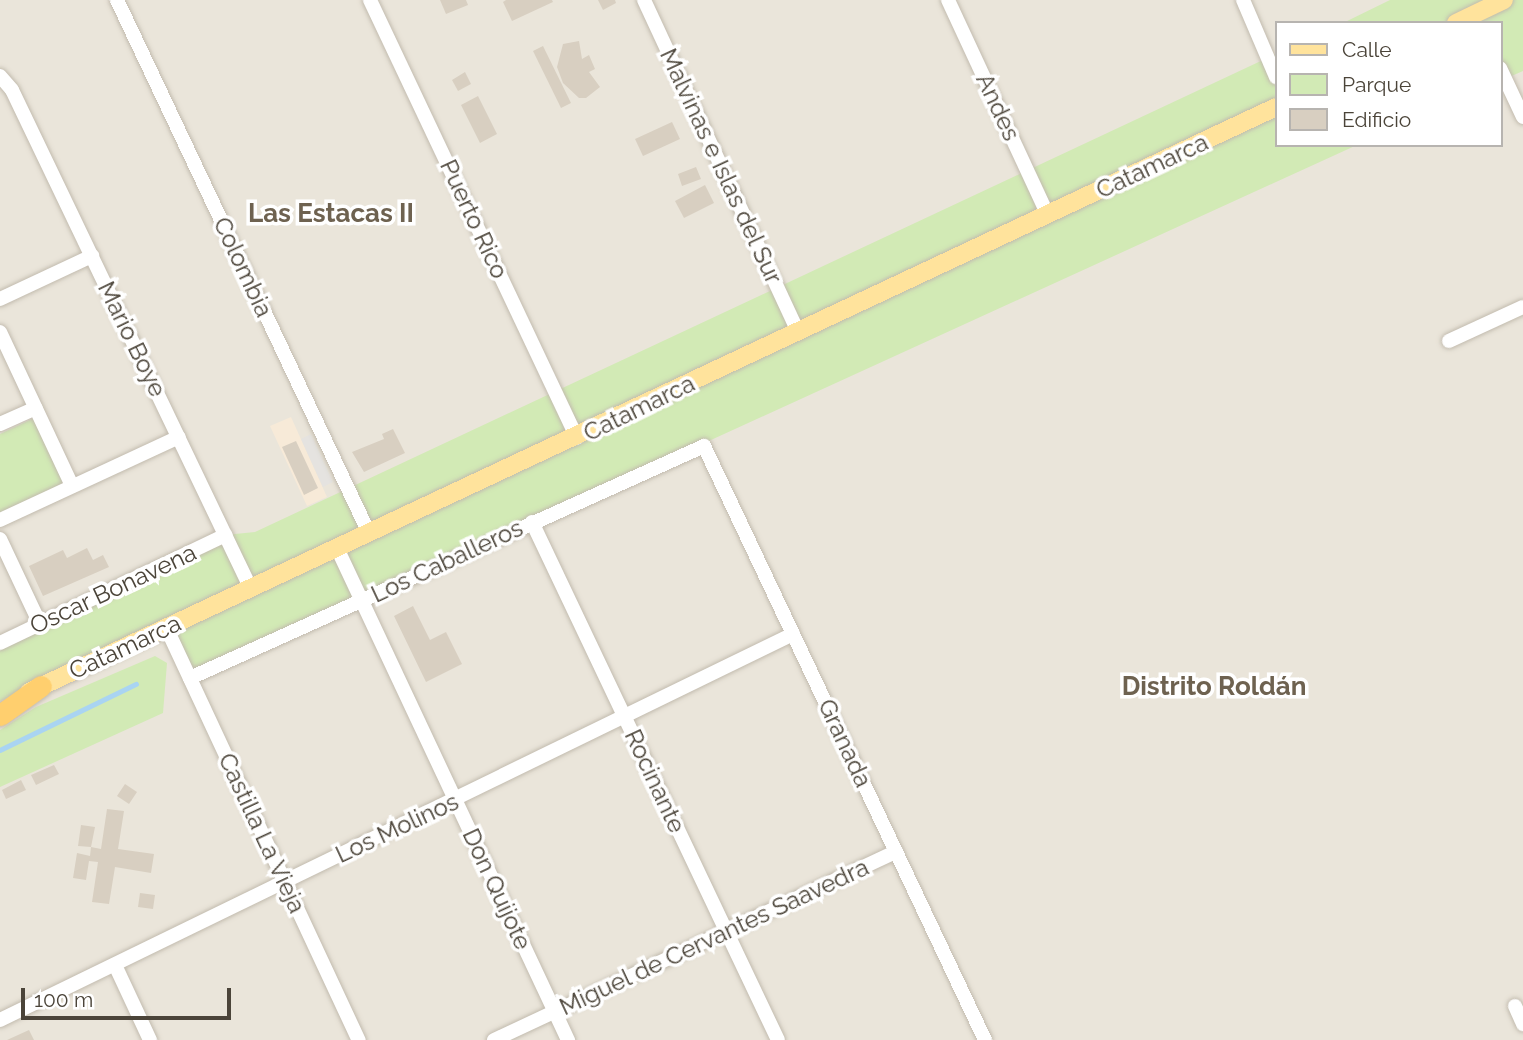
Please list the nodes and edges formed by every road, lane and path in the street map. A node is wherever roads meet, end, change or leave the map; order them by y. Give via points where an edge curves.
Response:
1 (117, 0) edge
2 (370, 0) edge
3 (644, 0) edge
4 (948, 0) edge
5 (1243, 0) edge
6 (1504, 0) edge
7 (1477, 18) edge
8 (1274, 72) edge
9 (1502, 72) edge
10 (0, 76) edge
11 (1274, 108) edge
12 (1523, 117) edge
13 (1048, 215) junction
14 (92, 256) junction
15 (0, 299) edge
16 (1523, 307) edge
17 (0, 332) edge
18 (798, 332) junction
19 (1449, 341) dead end
20 (36, 408) junction
21 (0, 424) edge
22 (179, 437) junction
23 (578, 437) junction
24 (704, 446) joint
25 (72, 486) junction
26 (0, 520) edge
27 (532, 522) junction
28 (369, 533) junction
29 (225, 535) junction
30 (0, 539) edge
31 (337, 548) junction
32 (251, 589) junction
33 (362, 600) junction
34 (40, 624) junction
35 (166, 627) junction
36 (793, 634) junction
37 (0, 643) edge
38 (190, 678) junction
39 (41, 686) junction
40 (0, 703) edge
41 (0, 715) edge
42 (624, 718) junction
43 (456, 801) junction
44 (896, 852) junction
45 (284, 882) junction
46 (726, 931) junction
47 (114, 965) junction
48 (1515, 1006) dead end
49 (555, 1012) junction
50 (0, 1020) edge
51 (1523, 1024) edge
52 (150, 1040) edge
53 (359, 1040) edge
54 (494, 1040) edge
55 (568, 1040) edge
56 (778, 1040) edge
57 (985, 1040) edge

1 - 28 street, Colombia
2 - 23 street, Puerto Rico
3 - 18 street, Malvinas e Islas del Sur
4 - 13 street, Andes
5 - 8 street
6 - 7 main road
9 - 12 street
10 - 14 street, Mario Boye via 12,90
11 - 13 main road, Catamarca
13 - 18 main road, Catamarca
14 - 15 street
14 - 22 street, Mario Boye
16 - 19 street
17 - 20 street
18 - 23 main road, Catamarca
20 - 21 street
20 - 25 street
22 - 25 street
22 - 29 street, Mario Boye
23 - 28 main road, Catamarca
24 - 27 street, Los Caballeros
24 - 36 street, Granada
25 - 26 street
27 - 33 street, Los Caballeros
27 - 42 street, Rocinante
28 - 31 main road, Catamarca
29 - 32 street, Mario Boye
29 - 34 street, Oscar Bonavena
30 - 34 street
31 - 32 main road, Catamarca
31 - 33 street, Don Quijote
32 - 35 main road, Catamarca
33 - 38 street, Los Caballeros
33 - 43 street, Don Quijote
34 - 37 street, Oscar Bonavena
35 - 38 street, Castilla La Vieja
35 - 39 main road, Catamarca
36 - 42 street, Los Molinos
36 - 44 street, Granada
38 - 45 street, Castilla La Vieja
39 - 40 highway
39 - 41 highway
42 - 43 street, Los Molinos
42 - 46 street, Rocinante
43 - 45 street, Los Molinos
43 - 49 street, Don Quijote
44 - 46 street, Miguel de Cervantes Saavedra
44 - 57 street, Granada
45 - 47 street, Los Molinos
45 - 53 street, Castilla La Vieja
46 - 49 street, Miguel de Cervantes Saavedra
46 - 56 street, Rocinante
47 - 50 street, Los Molinos
47 - 52 street
48 - 51 street
49 - 54 street, Miguel de Cervantes Saavedra
49 - 55 street, Don Quijote

